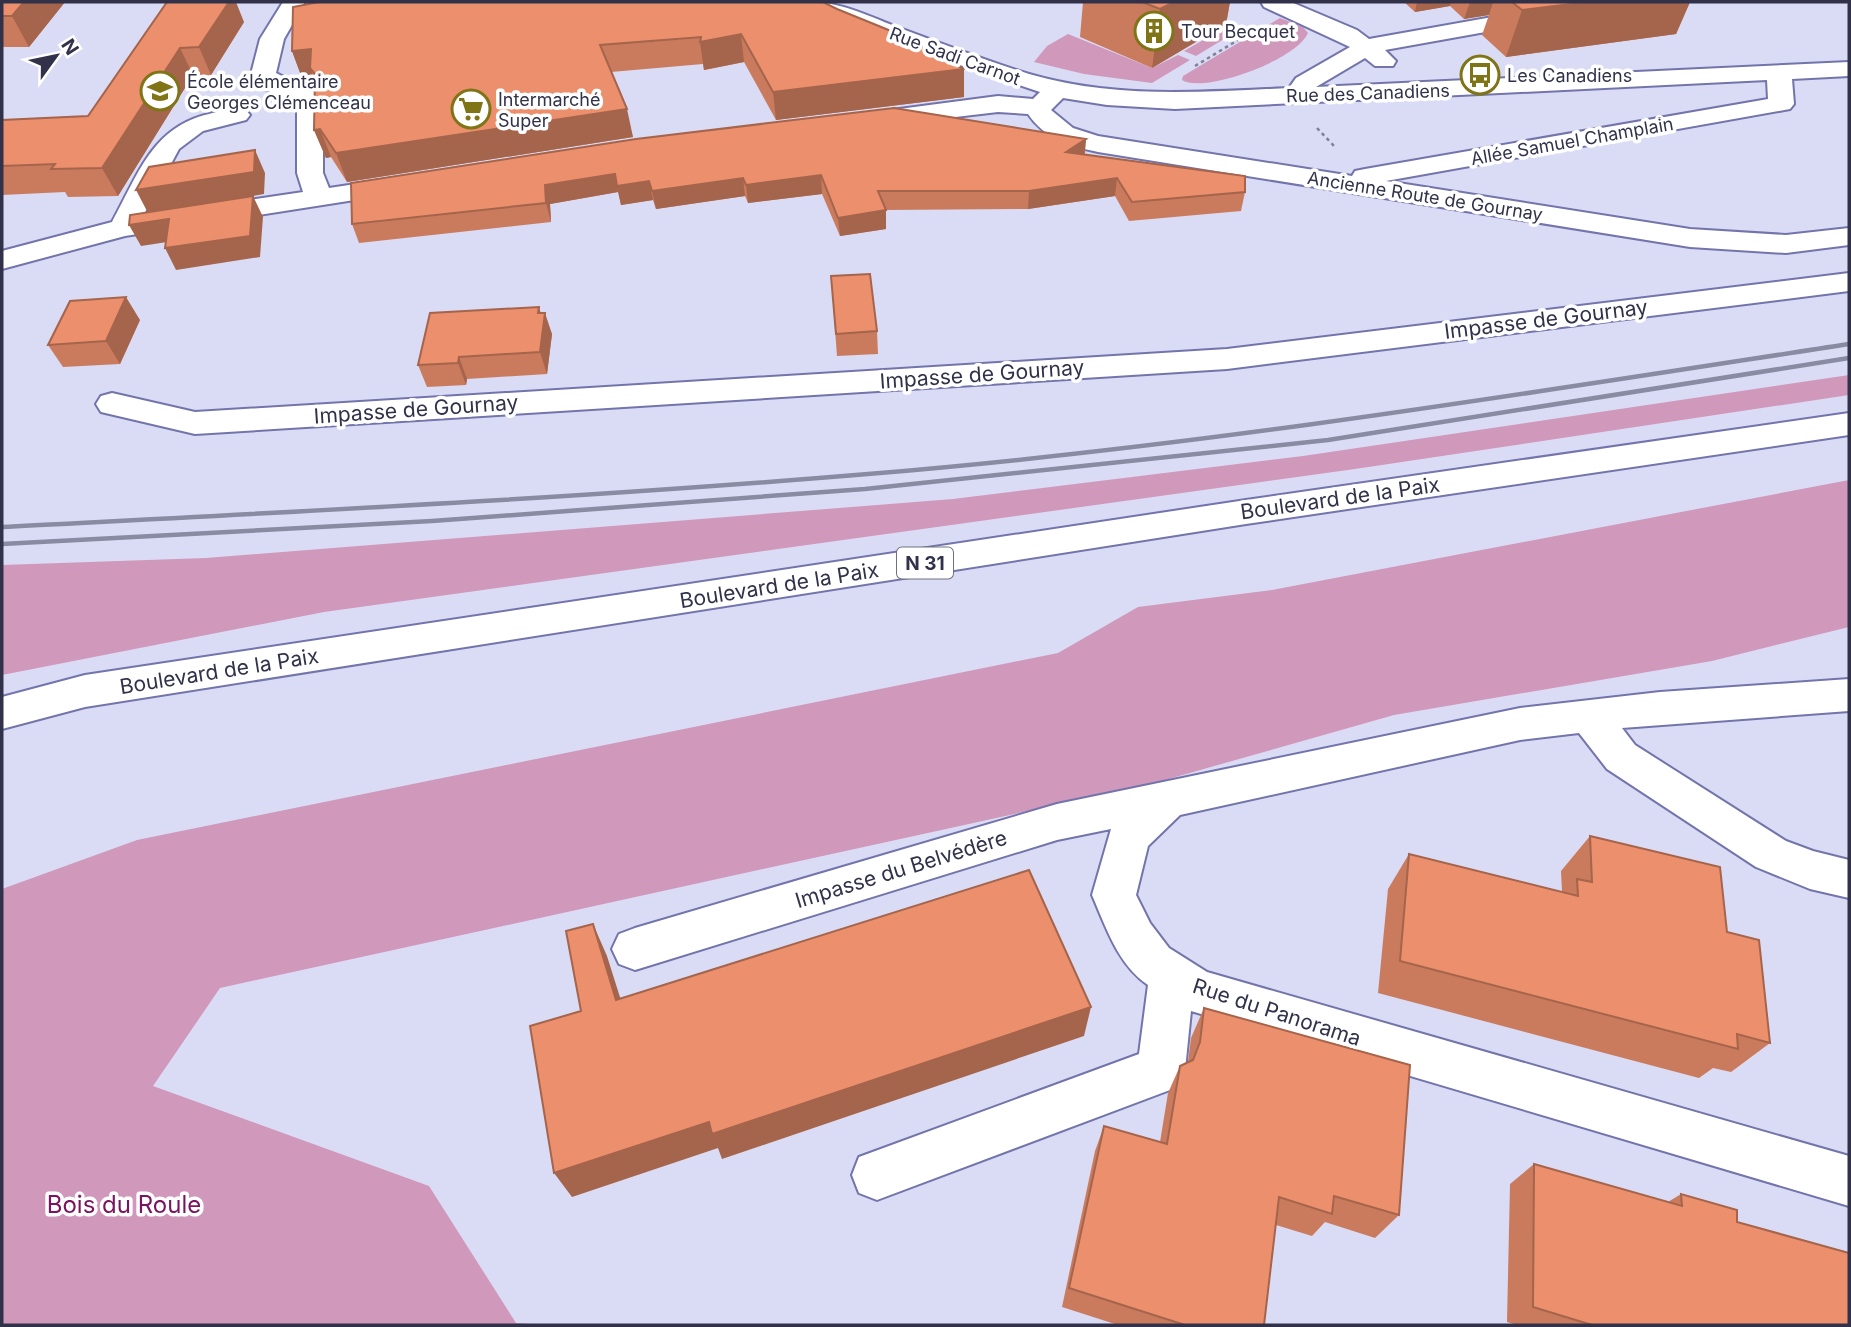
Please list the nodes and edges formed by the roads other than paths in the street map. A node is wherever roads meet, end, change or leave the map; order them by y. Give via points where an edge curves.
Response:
1 (1272, 2) edge
2 (1613, 2) edge
3 (820, 3) edge
4 (297, 11) edge
5 (1368, 46) junction
6 (1849, 69) edge
7 (1779, 73) junction
8 (1445, 90) junction
9 (1296, 96) junction
10 (1047, 99) junction
11 (237, 115) dead end
12 (840, 122) edge
13 (425, 181) edge
14 (1331, 181) junction
15 (318, 198) junction
16 (122, 229) junction
17 (1849, 237) edge
18 (2, 260) edge
19 (1849, 282) edge
20 (112, 404) dead end
21 (1849, 424) edge
22 (1849, 695) edge
23 (2, 712) edge
24 (1588, 716) junction
25 (1168, 800) junction
26 (1849, 879) edge
27 (635, 949) dead end
28 (1172, 975) junction
29 (877, 1175) dead end
30 (1849, 1181) edge

1 - 5 street
2 - 5 street
3 - 10 street, Rue Sadi Carnot
4 - 15 street via 272,39 263,74 272,86 304,95 310,102 310,173
5 - 8 street via 1393,69
5 - 9 street via 1305,83
6 - 7 street, Rue des Canadiens
7 - 8 street, Rue des Canadiens
7 - 14 street, Allée Samuel Champlain via 1781,104
8 - 9 street, Rue des Canadiens
9 - 10 street, Rue des Canadiens via 1142,102
10 - 12 street
10 - 14 street, Ancienne Route de Gournay via 1044,120 1077,139
11 - 16 street via 194,125 168,145
13 - 15 street
14 - 17 street, Ancienne Route de Gournay via 1690,238 1786,244
15 - 16 street
16 - 18 street
19 - 20 street, Impasse de Gournay via 1227,359 195,423
21 - 23 street, Boulevard de la Paix / N 31 via 85,691
22 - 24 street
24 - 25 street via 1520,724
24 - 26 street via 1621,757 1759,847 1810,870
25 - 27 street, Impasse du Belvédère via 1057,822
25 - 28 street, Rue du Panorama via 1129,837 1114,895 1134,938 1153,963
28 - 29 street via 1161,1070
28 - 30 street, Rue du Panorama via 1195,991

